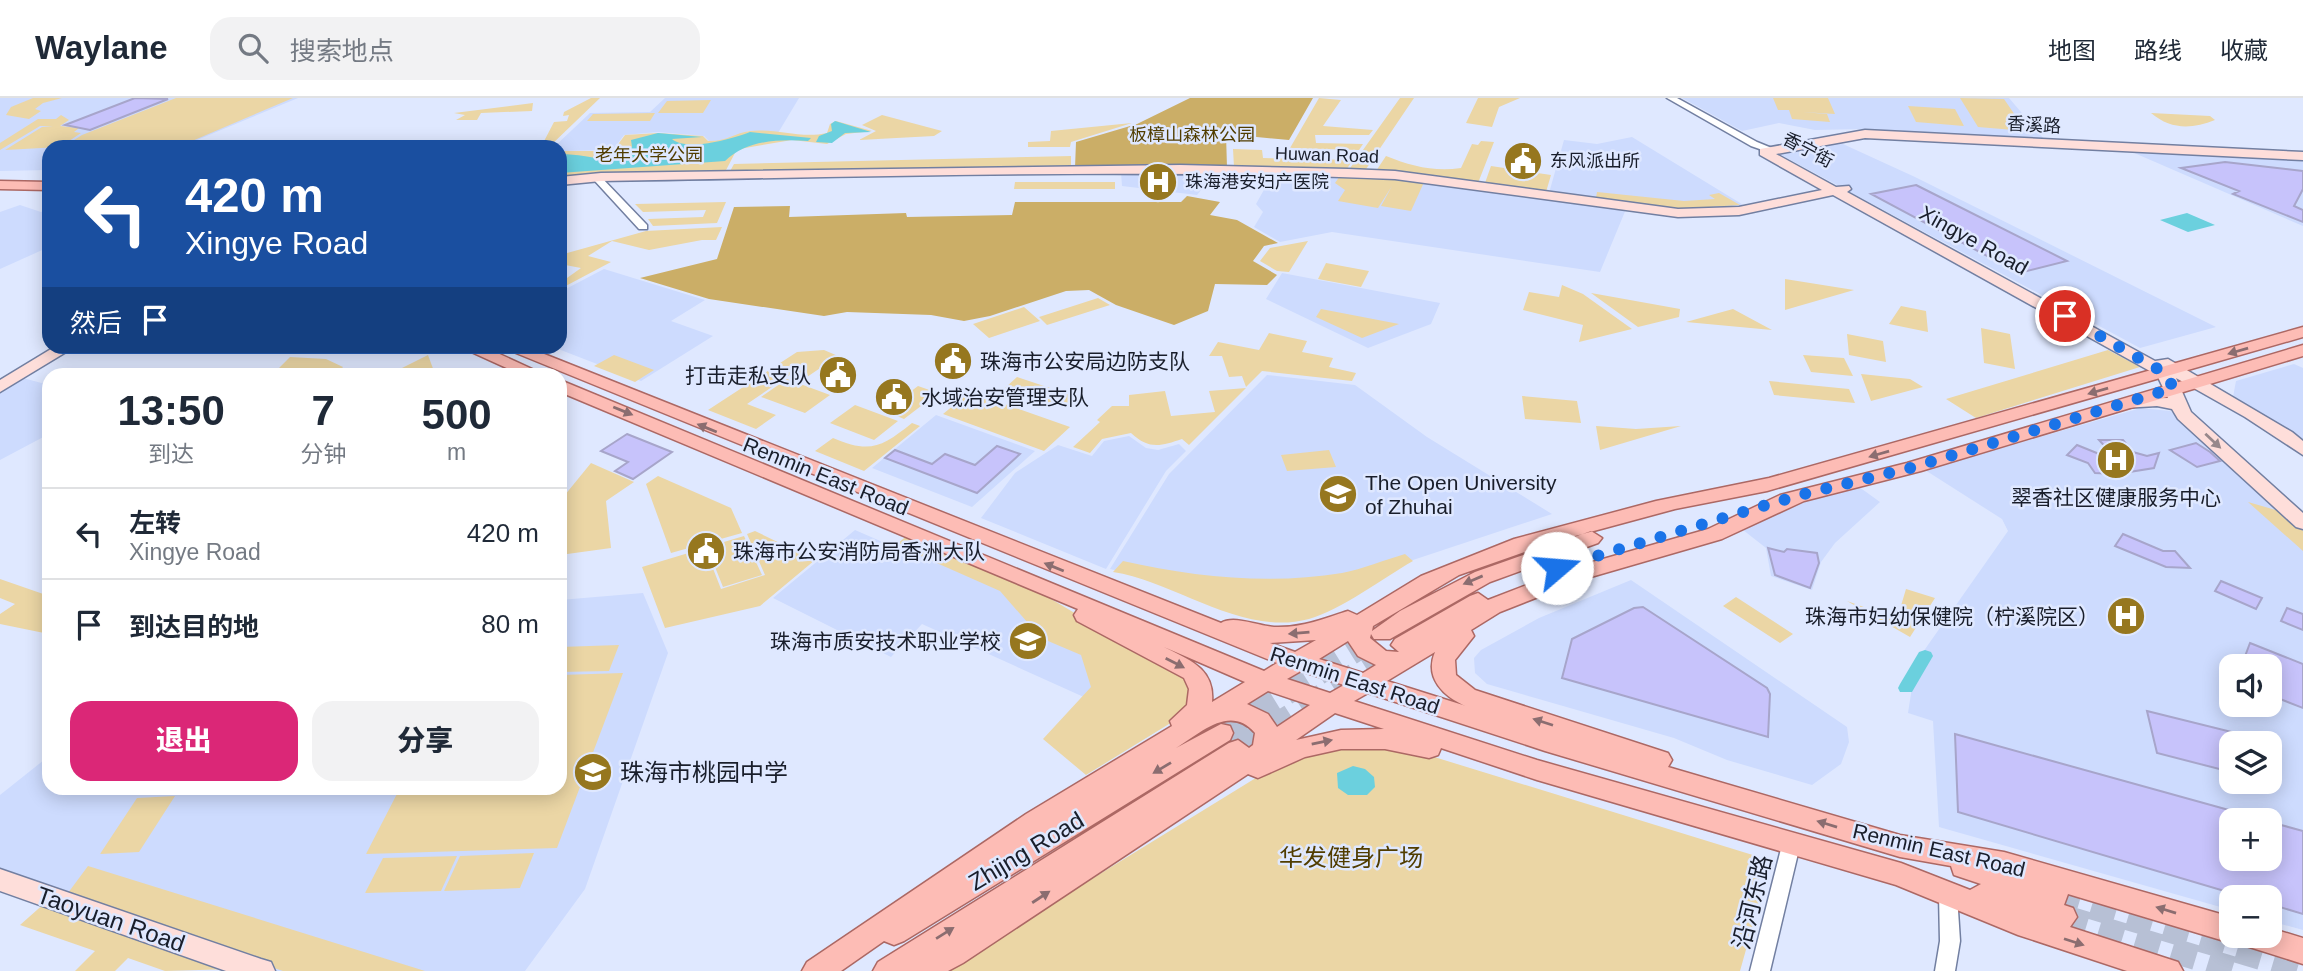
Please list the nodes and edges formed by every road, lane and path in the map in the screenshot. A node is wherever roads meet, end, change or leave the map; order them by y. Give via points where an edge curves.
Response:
1 (1671, 98) edge
2 (1764, 149) junction
3 (2303, 156) edge
4 (42, 177) edge
5 (0, 178) edge
6 (597, 178) junction
7 (567, 180) edge
8 (0, 185) edge
9 (42, 186) edge
10 (1840, 190) junction
11 (642, 227) dead end
12 (2303, 332) edge
13 (2267, 343) junction
14 (2297, 352) edge
15 (55, 354) edge
16 (485, 354) edge
17 (527, 354) edge
18 (519, 368) edge
19 (561, 368) edge
20 (567, 370) edge
21 (2232, 371) junction
22 (2176, 383) junction
23 (0, 387) edge
24 (567, 388) edge
25 (2226, 396) junction
26 (2054, 404) junction
27 (2076, 417) junction
28 (2303, 450) edge
29 (1770, 484) junction
30 (1800, 495) junction
31 (2303, 523) edge
32 (1576, 574) junction
33 (1429, 581) junction
34 (1029, 582) junction
35 (1118, 593) junction
36 (1099, 609) junction
37 (1372, 627) junction
38 (1405, 652) junction
39 (1300, 662) junction
40 (1265, 681) junction
41 (1365, 684) junction
42 (1333, 704) junction
43 (1222, 733) junction
44 (1545, 741) junction
45 (1265, 750) junction
46 (1537, 770) junction
47 (1791, 812) junction
48 (1785, 842) junction
49 (1900, 846) junction
50 (977, 860) junction
51 (1901, 875) junction
52 (1070, 878) junction
53 (0, 880) edge
54 (1948, 895) junction
55 (2219, 926) edge
56 (2282, 945) edge
57 (2303, 951) edge
58 (261, 971) edge
59 (817, 971) edge
60 (832, 971) edge
61 (888, 971) edge
62 (920, 971) edge
63 (1760, 971) edge
64 (1945, 971) edge
65 (2168, 971) edge

1 - 2 street, 香宁街
2 - 3 street, 香溪路 via 1865,134
2 - 10 street, 香宁街
4 - 5 main road
6 - 7 street, Huwan Road
6 - 10 street, Huwan Road via 1180,169 1348,173 1395,175 1678,213 1739,211
6 - 11 street
8 - 9 main road
10 - 22 street, Xingye Road
12 - 13 main road
13 - 14 main road
13 -> 22 main road
14 - 21 main road
15 - 23 street
16 - 18 main road
19 -> 17 main road, Renmin East Road
35 -> 20 main road, Renmin East Road
21 - 22 main road
21 - 25 main road
22 - 25 street, Xingye Road
22 -> 26 main road
22 - 27 main road
22 -> 31 street, Xingye Road via 2185,415
24 -> 34 main road, Renmin East Road
25 - 28 street, Xingye Road
26 - 27 main road
26 -> 29 main road
27 - 30 main road via 1914,467
29 - 33 main road via 1715,492 1545,536
29 -> 37 main road via 1534,555
30 - 32 main road via 1715,534
30 - 38 main road via 1538,575 1448,616
32 - 38 main road via 1492,607
47 -> 32 main road via 1666,762 1454,689 1442,666 1451,643
33 -> 35 main road via 1388,596 1334,628 1295,635 1235,628 1165,601
33 - 37 main road
34 - 36 main road, Renmin East Road
34 -> 50 main road via 1193,672 1201,689 1199,709 1047,804
35 - 36 main road
35 - 39 main road, Renmin East Road
36 - 40 main road, Renmin East Road
37 - 38 main road via 1358,638 1367,651 1390,660
37 - 39 main road
38 - 41 main road
39 - 40 main road
39 - 41 main road, Renmin East Road
40 - 42 main road, Renmin East Road
40 - 43 main road
41 - 42 main road
41 - 44 main road, Renmin East Road
42 - 45 main road
42 - 46 main road, Renmin East Road
43 - 45 main road via 1232,709 1254,717 1268,733
43 - 50 main road
43 -> 60 main road, Zhijng Road
61 -> 43 main road, Zhijng Road
44 - 46 main road
44 - 47 main road, Renmin East Road
45 - 52 main road
46 - 48 main road, Renmin East Road
49 -> 47 main road, Renmin East Road
48 - 51 main road, Renmin East Road
52 -> 48 main road via 1153,836 1274,758 1306,745 1343,738 1423,746 1702,829
48 - 63 street, 沿河东路
49 - 51 main road via 2059,907
55 -> 49 main road, Renmin East Road via 2004,863
50 - 59 main road
51 - 54 main road, Renmin East Road
62 -> 52 main road
53 - 58 street, Taoyuan Road
54 - 64 street via 1950,941
54 -> 65 main road, Renmin East Road
56 - 57 main road

